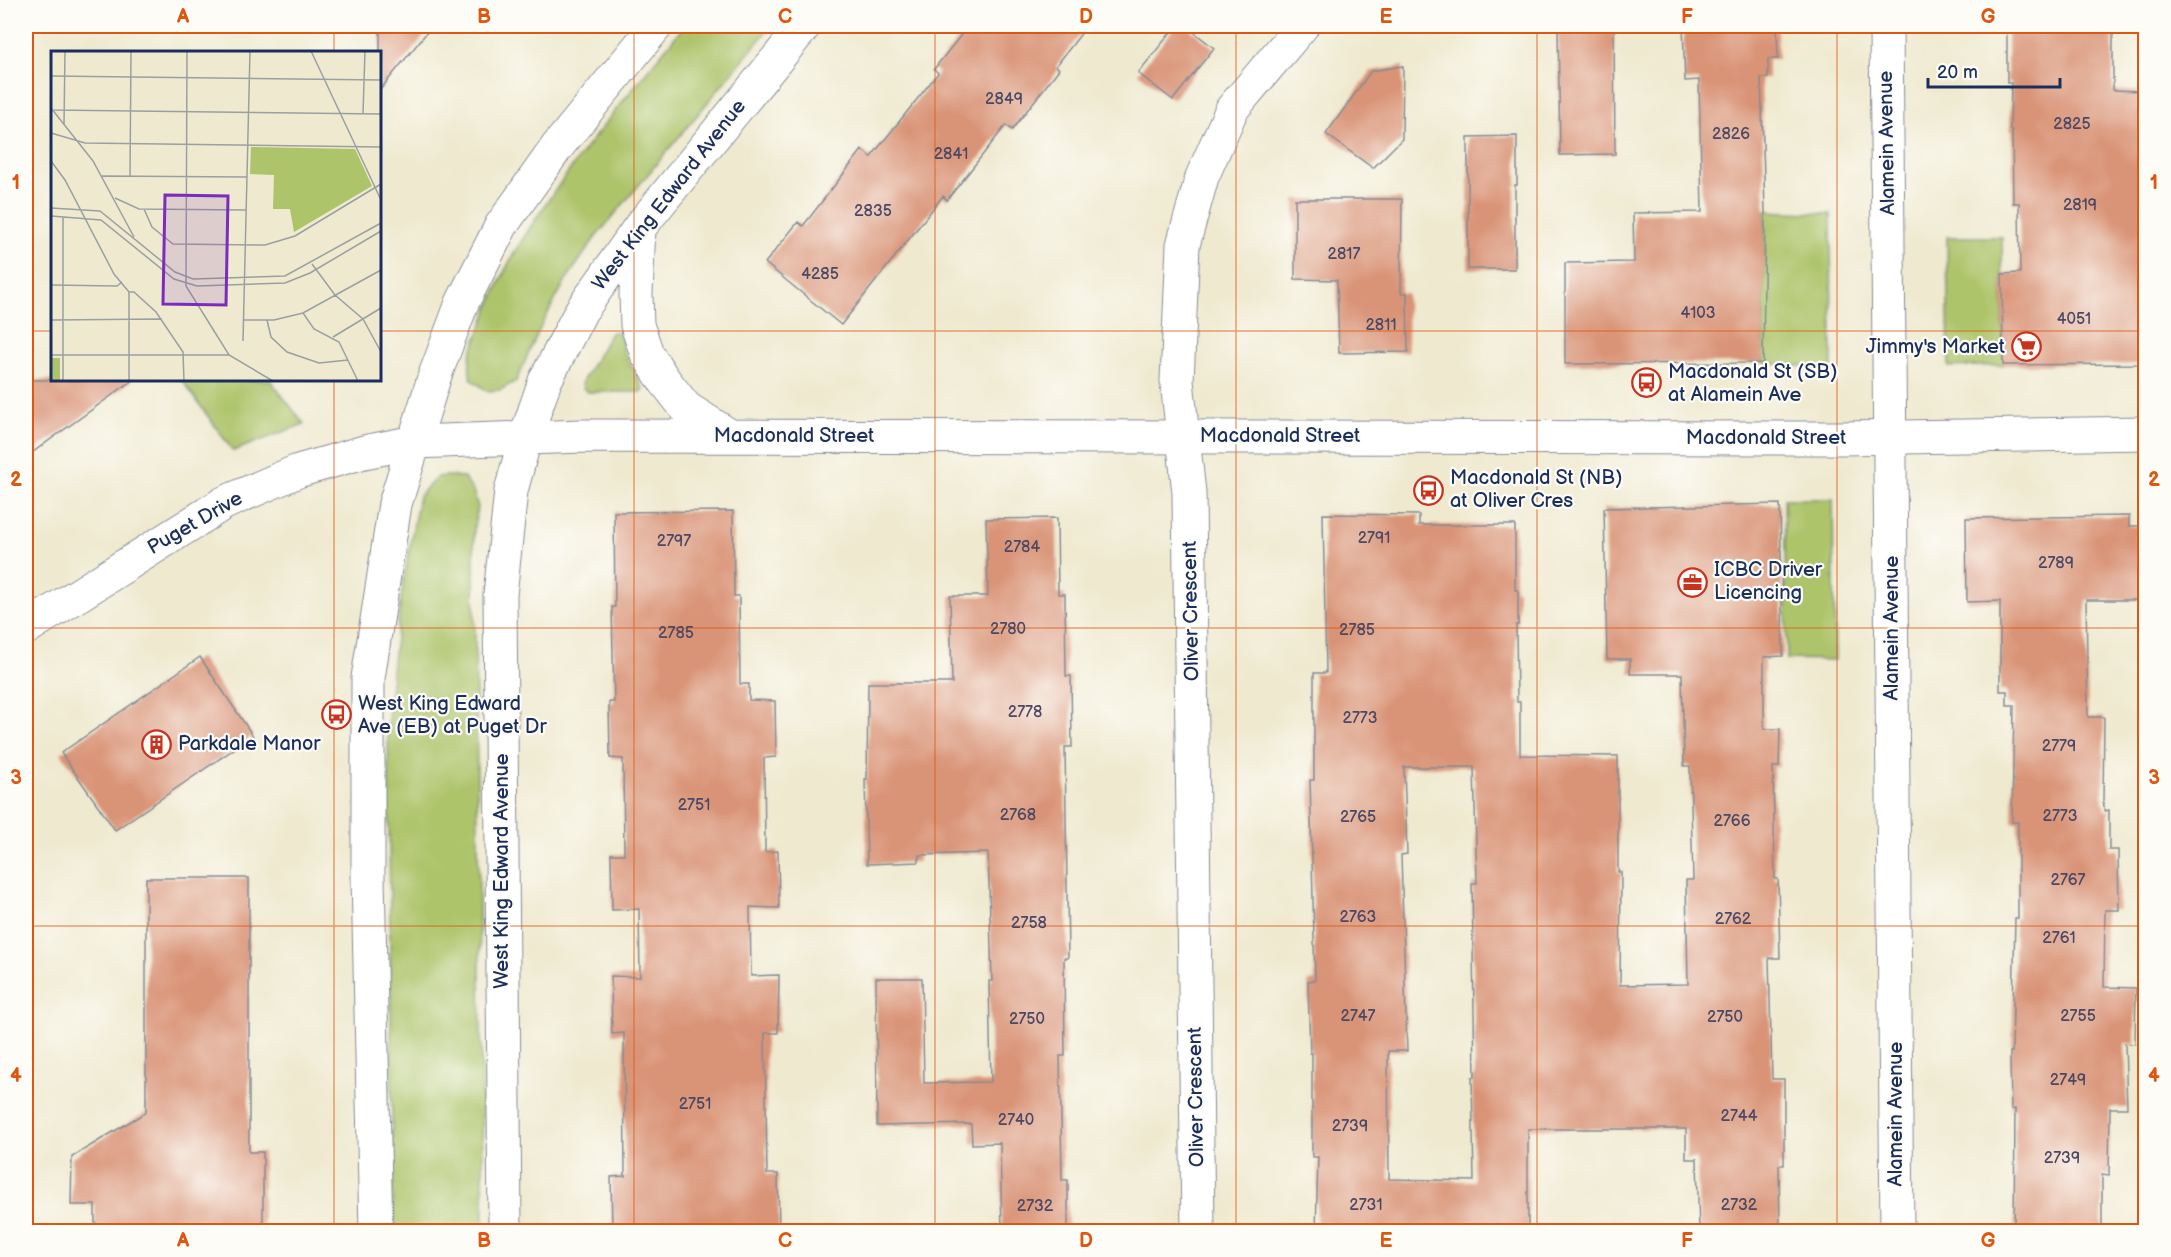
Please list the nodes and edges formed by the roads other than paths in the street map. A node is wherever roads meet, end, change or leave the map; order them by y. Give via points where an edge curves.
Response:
1 (656, 26) edge
2 (804, 26) edge
3 (1302, 26) edge
4 (1886, 26) edge
5 (639, 228) junction
6 (2145, 433) edge
7 (730, 436) junction
8 (1183, 436) junction
9 (1890, 438) junction
10 (525, 439) junction
11 (415, 442) junction
12 (26, 628) edge
13 (376, 1232) edge
14 (505, 1232) edge
15 (1197, 1232) edge
16 (1897, 1232) edge

1 - 11 street via 557,147 501,226 462,303
2 - 5 street, West King Edward Avenue
3 - 8 street, Oliver Crescent via 1232,109 1202,177 1183,245 1177,381
4 - 9 street, Alamein Avenue
5 - 7 street via 637,325 647,354 686,408
5 - 10 street, West King Edward Avenue via 580,311 545,381
6 - 9 street, Macdonald Street
7 - 8 street, Macdonald Street
7 - 10 street, Macdonald Street
8 - 9 street, Macdonald Street
8 - 15 street, Oliver Crescent via 1189,493
9 - 16 street, Alamein Avenue
10 - 11 street, Macdonald Street
10 - 14 street, West King Edward Avenue via 511,491 500,595
11 - 12 street, Puget Drive via 298,471 224,503
11 - 13 street via 395,504 368,678

